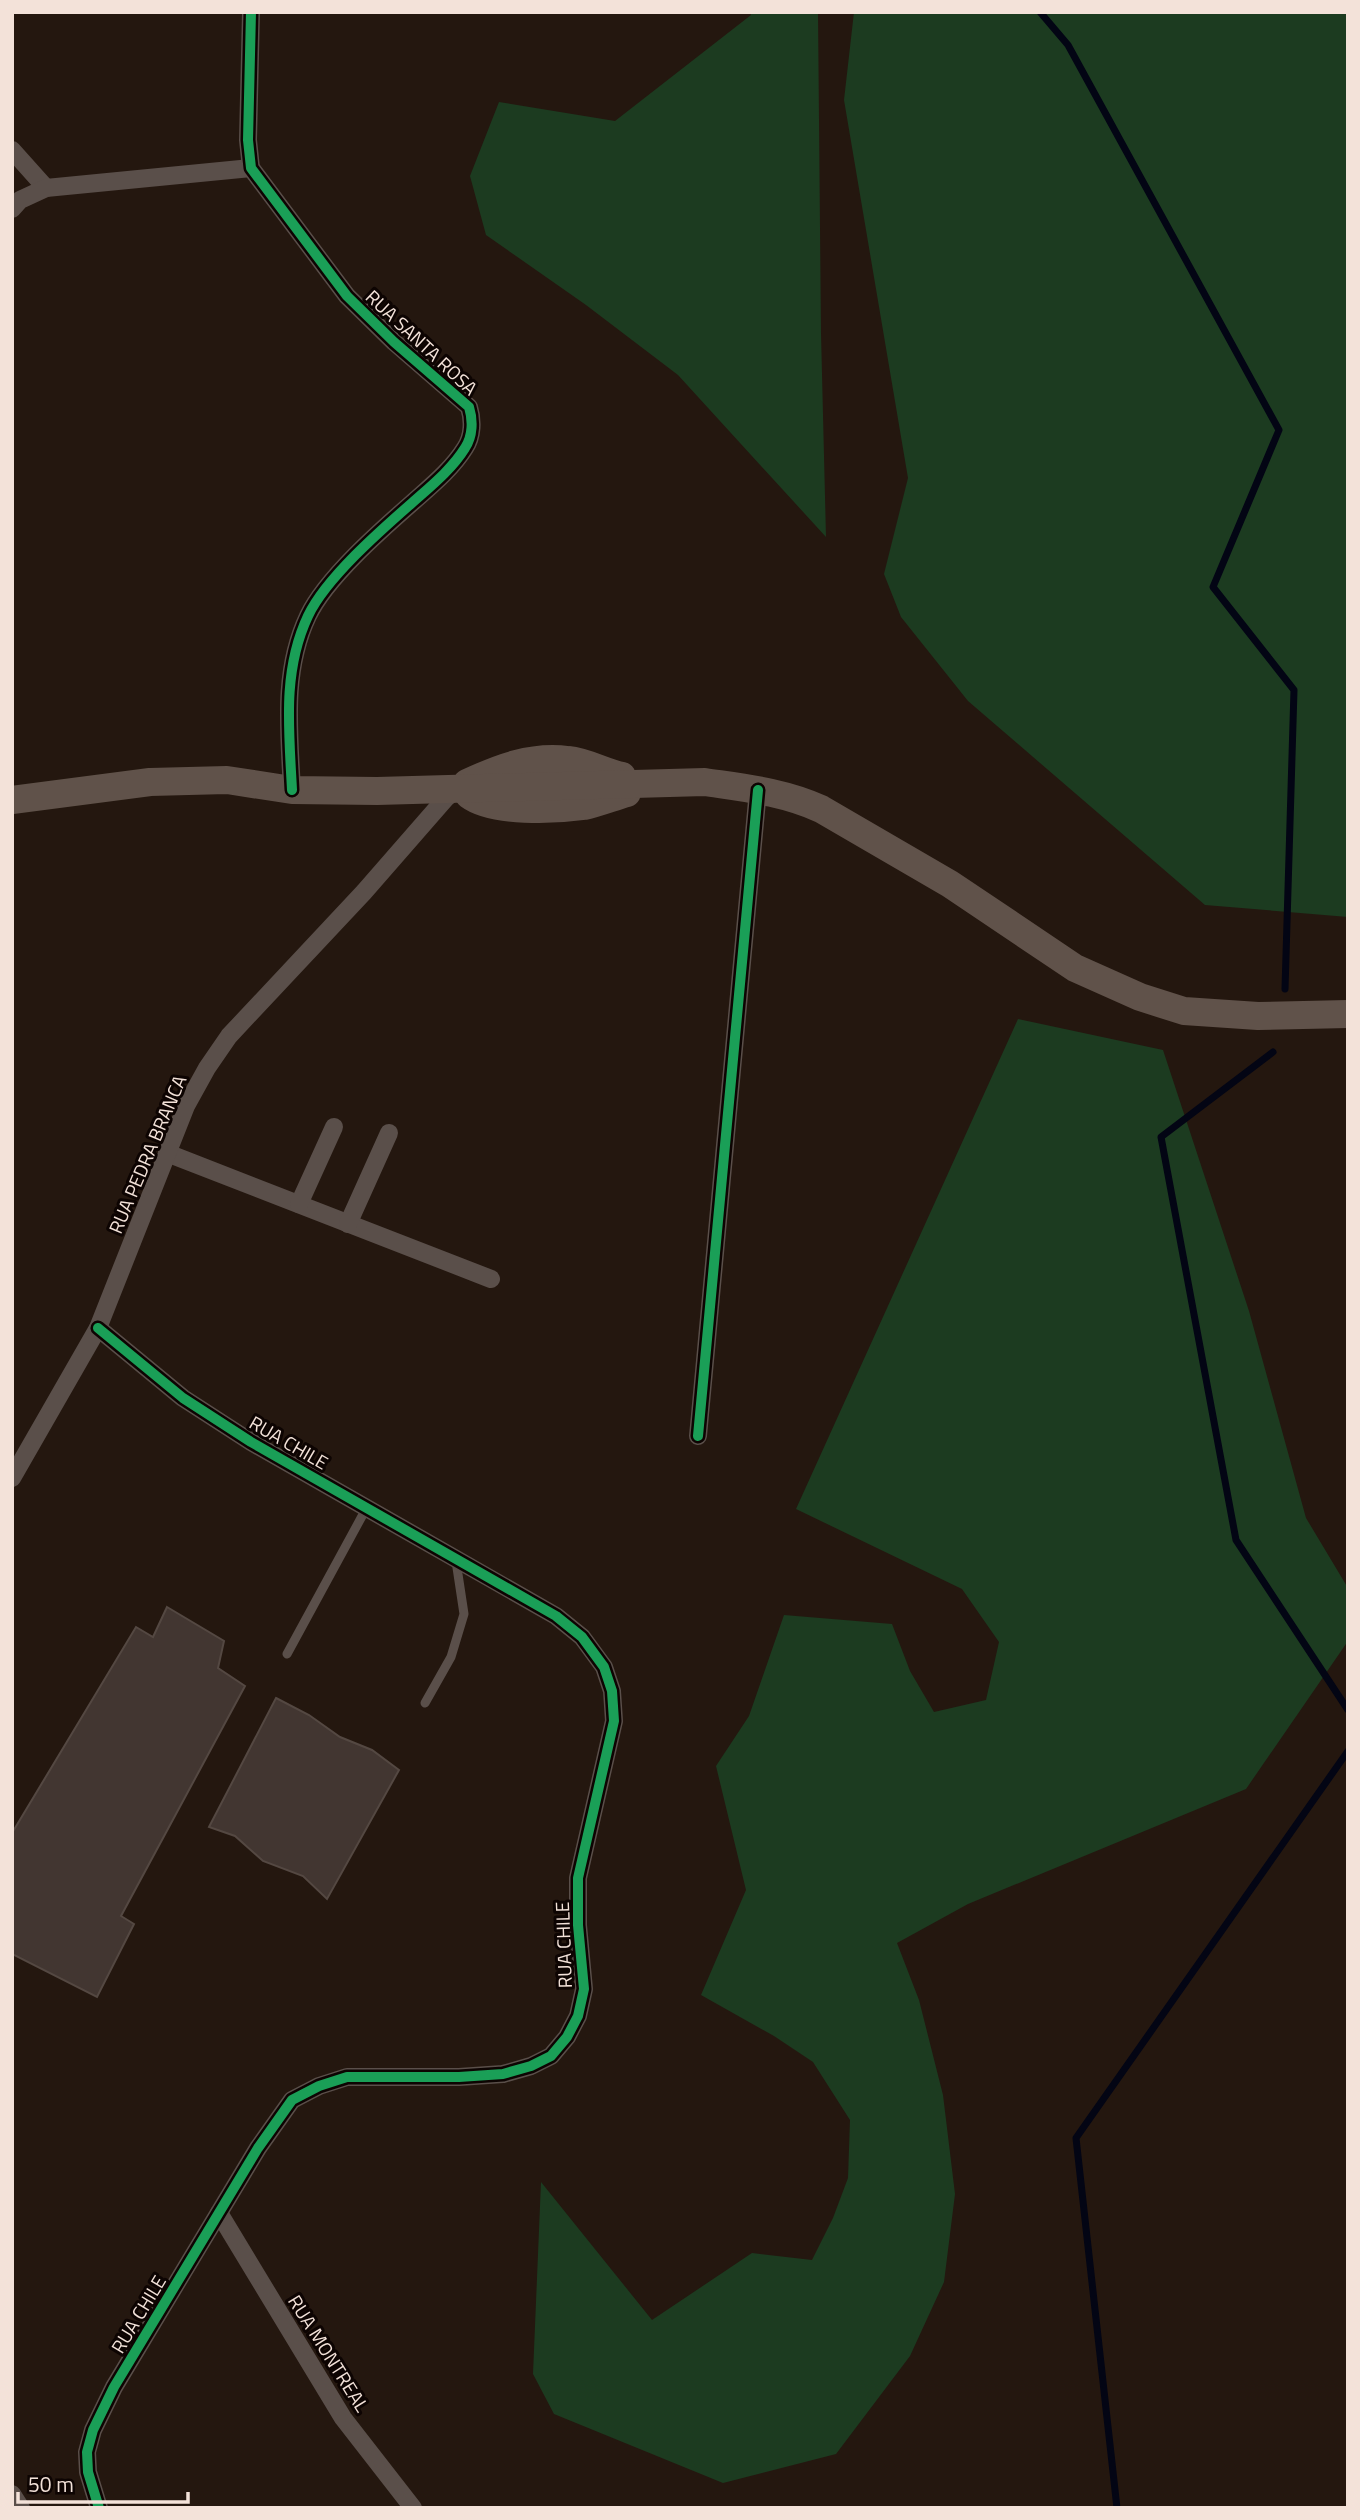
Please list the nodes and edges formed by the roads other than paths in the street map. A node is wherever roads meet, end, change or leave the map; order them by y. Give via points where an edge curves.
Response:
1 (251, 12) edge
2 (12, 150) edge
3 (251, 168) junction
4 (46, 188) junction
5 (12, 209) edge
6 (661, 783) junction
7 (458, 788) junction
8 (292, 790) junction
9 (758, 790) junction
10 (12, 800) edge
11 (1348, 1014) edge
12 (334, 1127) dead end
13 (389, 1133) dead end
14 (167, 1153) junction
15 (299, 1204) junction
16 (348, 1224) junction
17 (491, 1279) dead end
18 (98, 1328) junction
19 (698, 1436) dead end
20 (12, 1478) edge
21 (367, 1507) junction
22 (456, 1558) junction
23 (287, 1654) dead end
24 (425, 1703) dead end
25 (219, 2213) junction
26 (12, 2494) edge
27 (21, 2508) edge
28 (99, 2508) edge
29 (413, 2508) edge

1 - 3 street
2 - 4 street
3 - 4 street
3 - 8 street, RUA SANTA ROSA via 347,296 469,407 473,421 467,446 442,476 342,570 309,613 296,644 289,680
4 - 5 street
6 - 7 main road via 586,806 533,810 474,799
6 - 7 main road via 569,760 532,760 500,767
6 - 9 main road via 705,782
7 - 8 main road
7 - 14 street, RUA PEDRA BRANCA via 229,1036 186,1106
8 - 10 main road via 227,780 150,782
9 - 11 main road via 821,809 950,884 1075,968 1140,997 1184,1011 1258,1016
9 - 19 street
12 - 15 street
13 - 16 street
14 - 15 street
14 - 18 street, RUA PEDRA BRANCA
15 - 16 street
16 - 17 street
18 - 20 street, RUA PEDRA BRANCA
18 - 21 street, RUA CHILE via 183,1398
21 - 22 street, RUA CHILE
21 - 23 lane
22 - 24 lane via 464,1614 451,1657
22 - 25 street, RUA CHILE via 556,1616 582,1637 604,1667 612,1691 614,1721 579,1878 584,1989 578,2016 551,2056 531,2066 503,2074 459,2077 347,2077 292,2100
25 - 28 street, RUA CHILE via 93,2430 88,2472
25 - 29 street, RUA MONTREAL via 343,2418
26 - 27 street

